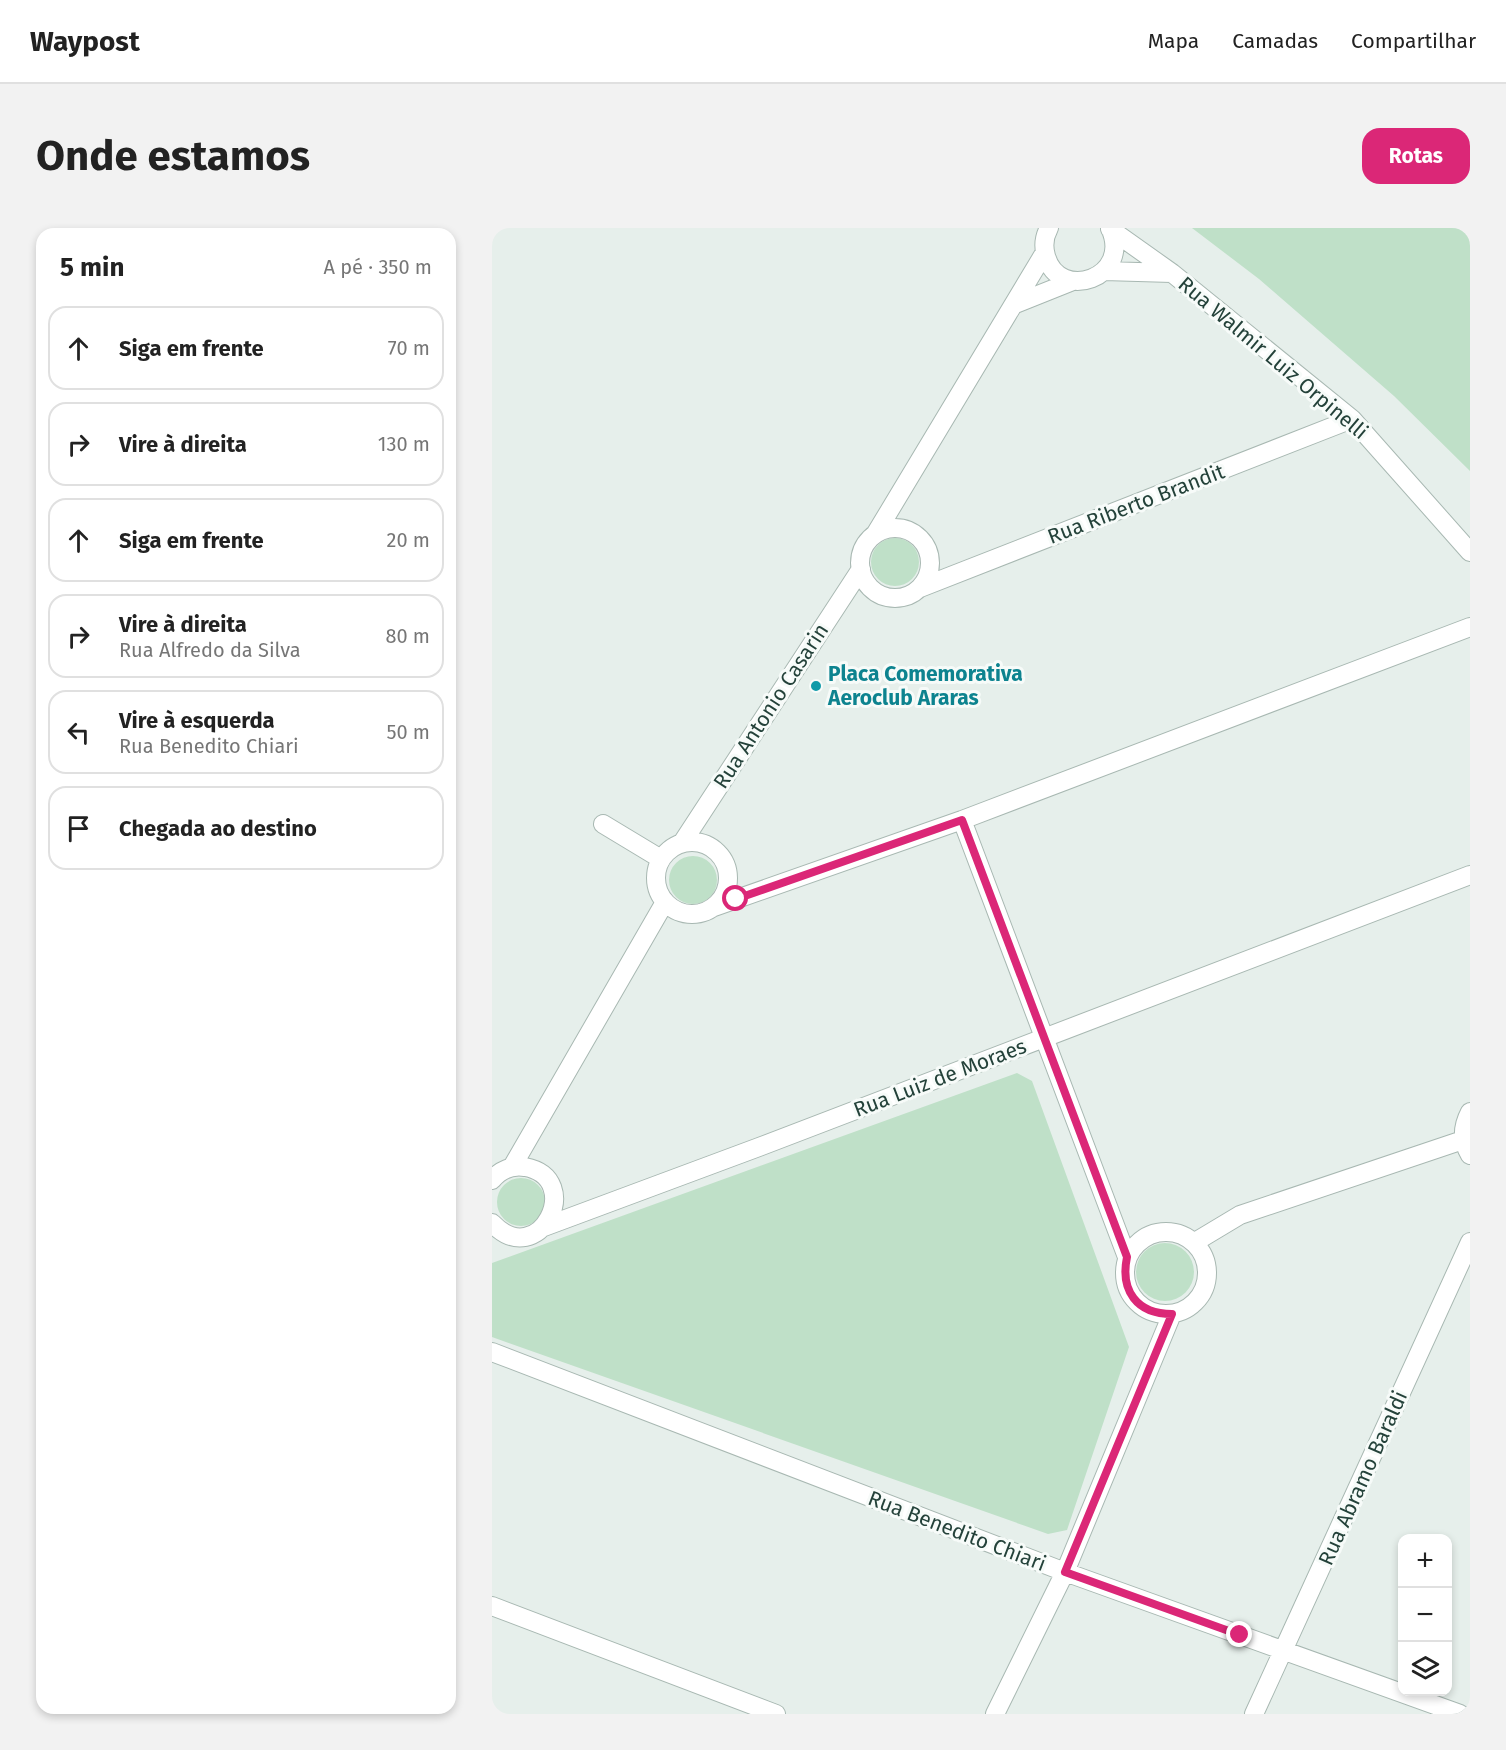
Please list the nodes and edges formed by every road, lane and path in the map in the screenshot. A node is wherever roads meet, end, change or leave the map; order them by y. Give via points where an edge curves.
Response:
1 (1049, 228) edge
2 (1110, 229) edge
3 (1045, 252) junction
4 (1104, 271) junction
5 (1172, 273) junction
6 (1073, 281) junction
7 (1013, 305) junction
8 (1352, 419) junction
9 (876, 533) junction
10 (1470, 552) edge
11 (861, 569) junction
12 (920, 588) junction
13 (1470, 627) edge
14 (962, 820) junction
15 (603, 824) dead end
16 (682, 843) junction
17 (662, 859) junction
18 (1470, 875) edge
19 (665, 902) junction
20 (714, 907) junction
21 (1044, 1038) junction
22 (1470, 1112) edge
23 (1467, 1148) edge
24 (512, 1167) junction
25 (492, 1180) edge
26 (492, 1225) edge
27 (544, 1227) junction
28 (1195, 1242) junction
29 (1470, 1242) edge
30 (1127, 1257) junction
31 (1172, 1314) junction
32 (492, 1352) edge
33 (1065, 1572) junction
34 (492, 1606) edge
35 (1284, 1651) junction
36 (776, 1714) edge
37 (995, 1714) edge
38 (1254, 1714) edge
39 (1460, 1714) edge

1 - 3 street
2 - 4 street via 1114,251
2 - 5 street, Rua Walmir Luiz Orpinelli
3 - 6 street via 1054,271
3 - 7 street
4 - 5 street, Rua Walmir Luiz Orpinelli
4 - 6 street via 1095,278
5 - 8 street, Rua Walmir Luiz Orpinelli
6 - 7 street
7 - 9 street
8 - 10 street, Rua Walmir Luiz Orpinelli
8 - 12 street, Rua Riberto Brandit
9 - 11 street via 863,549
9 - 12 street via 886,529 909,530 926,545 930,568
11 - 12 street via 870,588 879,594 901,597
11 - 16 street, Rua Antonio Casarin
13 - 14 street
14 - 20 street
14 - 21 street
15 - 17 street
16 - 17 street
16 - 20 street via 706,845 724,862 726,886
17 - 19 street via 656,881
18 - 21 street, Rua Luiz de Moraes
19 - 20 street via 683,913 694,914
19 - 24 street
21 - 27 street, Rua Luiz de Moraes
21 - 30 street
22 - 23 street via 1465,1121
23 - 28 street via 1240,1215
24 - 25 street
24 - 27 street via 534,1170 550,1185 554,1207
26 - 27 street, Rua Luiz de Moraes via 512,1236 524,1237
28 - 30 street via 1170,1231 1157,1232 1134,1245
28 - 31 street via 1207,1266 1205,1286 1195,1303
29 - 35 street, Rua Abramo Baraldi
30 - 31 street via 1125,1282 1137,1303 1153,1312
31 - 33 street
32 - 33 street, Rua Benedito Chiari
33 - 35 street, Rua Benedito Chiari
33 - 37 street
34 - 36 street
35 - 38 street, Rua Abramo Baraldi
35 - 39 street, Rua Benedito Chiari

